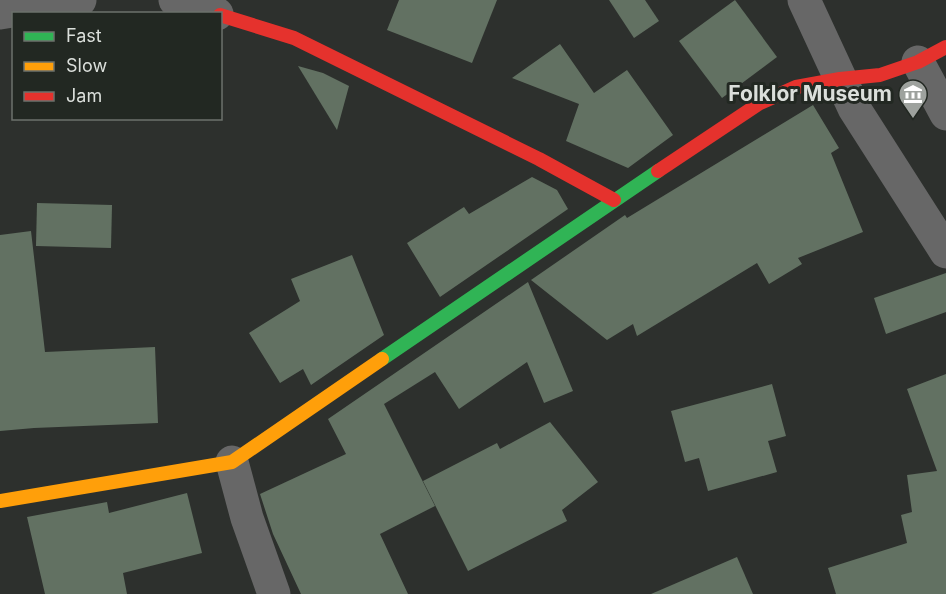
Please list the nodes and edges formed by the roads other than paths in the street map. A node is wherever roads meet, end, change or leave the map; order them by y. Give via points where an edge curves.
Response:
1 (80, 0) edge
2 (174, 0) edge
3 (804, 0) edge
4 (213, 12) edge
5 (0, 13) edge
6 (222, 15) edge
7 (946, 46) edge
8 (918, 62) junction
9 (840, 79) junction
10 (946, 114) edge
11 (614, 200) junction
12 (946, 252) edge
13 (232, 462) junction
14 (0, 501) edge
15 (274, 594) edge

1 - 5 street
2 - 4 street
3 - 9 street
6 - 11 main road via 294,38
7 - 8 main road
8 - 9 main road via 880,75
8 - 10 street
9 - 11 main road via 796,87 760,103
9 - 12 street via 854,108
11 - 13 main road
13 - 14 main road
13 - 15 street

